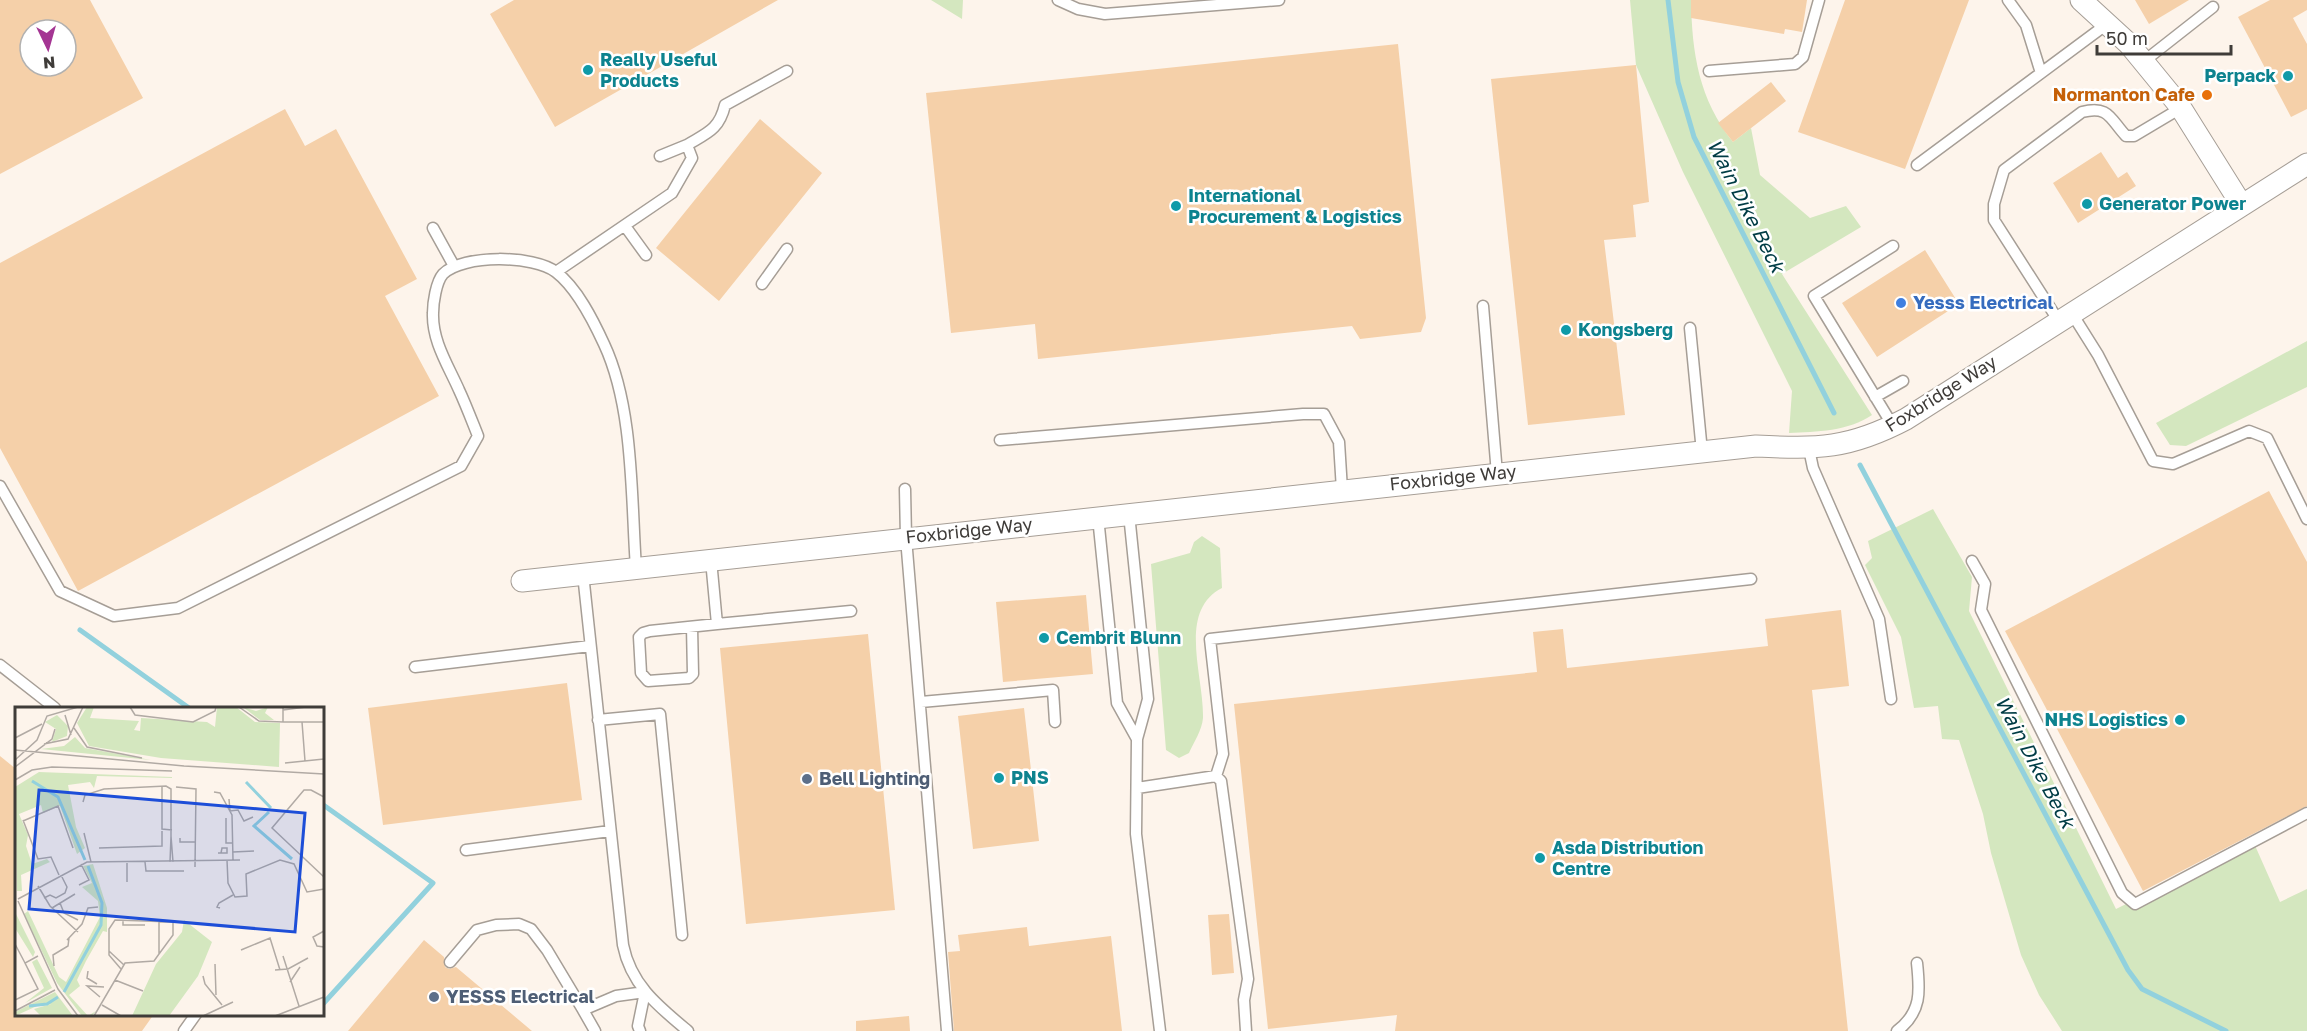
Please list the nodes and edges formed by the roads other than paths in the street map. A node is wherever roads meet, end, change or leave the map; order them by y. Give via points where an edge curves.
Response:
1 (1058, 0) edge
2 (1279, 0) edge
3 (1819, 0) edge
4 (2008, 0) edge
5 (2080, 0) edge
6 (1175, 5) edge
7 (2213, 7) dead end
8 (2107, 24) junction
9 (2143, 62) junction
10 (787, 71) dead end
11 (1709, 71) dead end
12 (2041, 73) junction
13 (2181, 108) junction
14 (687, 145) junction
15 (660, 156) dead end
16 (2307, 164) edge
17 (1917, 165) dead end
18 (2241, 204) junction
19 (625, 226) junction
20 (433, 228) dead end
21 (1893, 246) dead end
22 (787, 249) dead end
23 (646, 255) dead end
24 (454, 266) junction
25 (556, 272) junction
26 (762, 284) dead end
27 (1483, 306) dead end
28 (2065, 316) junction
29 (1690, 328) dead end
30 (1903, 381) dead end
31 (1875, 397) junction
32 (1893, 426) junction
33 (1000, 440) dead end
34 (1809, 449) junction
35 (1702, 452) junction
36 (1497, 474) junction
37 (0, 486) edge
38 (905, 489) dead end
39 (1342, 490) junction
40 (1129, 514) junction
41 (1098, 517) junction
42 (2307, 519) edge
43 (906, 538) junction
44 (711, 560) junction
45 (1972, 561) dead end
46 (636, 568) junction
47 (583, 574) junction
48 (1751, 579) dead end
49 (522, 581) dead end
50 (851, 611) dead end
51 (717, 624) junction
52 (692, 627) junction
53 (590, 646) junction
54 (0, 665) edge
55 (414, 667) dead end
56 (1891, 699) dead end
57 (921, 702) junction
58 (54, 707) edge
59 (598, 720) junction
60 (1055, 722) dead end
61 (1137, 739) junction
62 (1216, 776) junction
63 (1137, 788) junction
64 (2307, 813) edge
65 (610, 831) junction
66 (466, 850) dead end
67 (682, 935) dead end
68 (450, 962) dead end
69 (1917, 963) dead end
70 (645, 992) junction
71 (583, 1010) junction
72 (195, 1016) edge
73 (184, 1031) edge
74 (596, 1031) edge
75 (640, 1031) edge
76 (688, 1031) edge
77 (947, 1031) edge
78 (1160, 1031) edge
79 (1246, 1031) edge
80 (1897, 1031) edge

1 - 6 lane via 1105,14
2 - 6 lane
3 - 11 lane via 1803,57 1795,64
4 - 12 lane via 2026,25
5 - 8 street
7 - 9 lane
8 - 9 street
8 - 12 lane
9 - 13 street
10 - 14 lane via 725,105 721,121
12 - 17 lane
13 - 18 street
13 - 28 lane via 2134,136 2126,136 2106,112 2082,112 2004,170 1997,188 1994,220
14 - 15 lane
14 - 19 lane via 693,158 672,193
16 - 18 street, Foxbridge Way
18 - 28 street, Foxbridge Way
19 - 23 lane
19 - 25 lane
20 - 24 lane
21 - 31 lane via 1814,296
22 - 26 lane
24 - 25 lane via 517,260
24 - 37 lane via 441,276 433,314 435,337 478,436 461,466 178,608 114,616 60,591
25 - 46 lane via 585,309 605,345 614,374 627,442
27 - 36 lane
28 - 32 street, Foxbridge Way
28 - 42 lane via 2098,355 2153,461 2173,464 2249,431 2257,433 2267,438
29 - 35 lane
30 - 31 lane
31 - 32 lane
32 - 34 street, Foxbridge Way via 1842,445
33 - 39 lane via 1324,414 1339,441
34 - 35 street, Foxbridge Way via 1756,446
34 - 56 lane via 1813,468 1879,619
35 - 36 street, Foxbridge Way
36 - 39 street, Foxbridge Way
38 - 43 lane
39 - 40 street, Foxbridge Way
40 - 41 street, Foxbridge Way
40 - 61 lane via 1148,699
41 - 43 street, Foxbridge Way
41 - 61 lane via 1117,703
43 - 44 street, Foxbridge Way
43 - 57 lane
44 - 46 street, Foxbridge Way
44 - 51 lane
45 - 64 lane via 1985,584 1980,610 2122,893 2135,904
46 - 47 street, Foxbridge Way
47 - 49 street, Foxbridge Way
47 - 53 lane
48 - 62 lane via 1210,639 1223,754
50 - 51 lane
51 - 52 lane
52 - 52 lane via 643,633 639,637 641,673 648,681 689,678 693,674
53 - 55 lane
53 - 59 lane
54 - 58 lane
57 - 60 lane via 1053,690
57 - 77 lane
59 - 65 lane
59 - 67 lane via 660,714
61 - 63 lane
62 - 63 lane
62 - 79 lane via 1224,789 1248,979 1244,1000
63 - 78 lane via 1136,834
65 - 66 lane
65 - 70 lane via 627,967
68 - 71 lane via 477,930 519,924 531,929 547,950
69 - 80 lane via 1920,996 1914,1014
70 - 71 lane via 616,996
70 - 75 lane
70 - 76 lane
71 - 74 lane
72 - 73 lane

